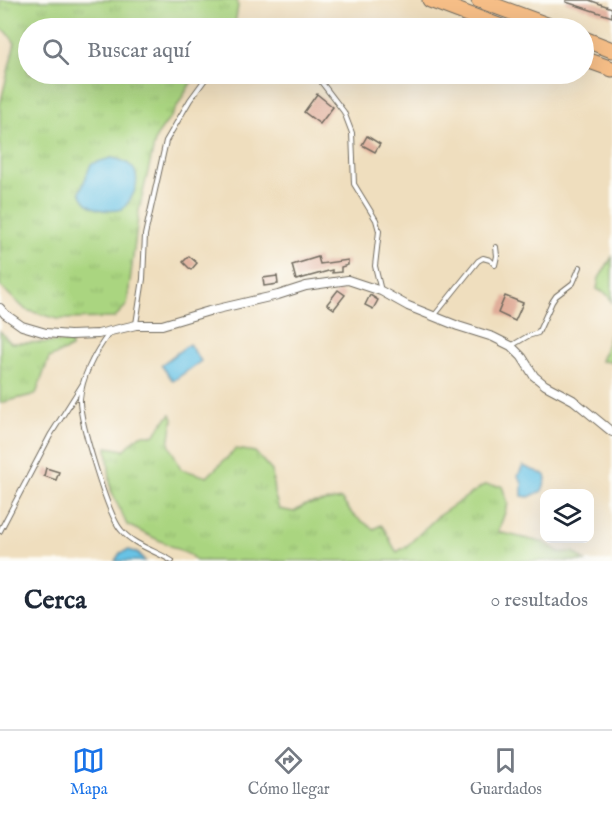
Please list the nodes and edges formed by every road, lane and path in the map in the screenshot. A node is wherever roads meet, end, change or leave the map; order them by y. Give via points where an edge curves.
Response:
1 (430, 0) edge
2 (479, 0) edge
3 (478, 18) edge
4 (528, 18) edge
5 (594, 43) edge
6 (612, 50) edge
7 (594, 63) edge
8 (612, 69) edge
9 (201, 84) edge
10 (323, 84) edge
11 (496, 247) dead end
12 (580, 267) dead end
13 (381, 291) junction
14 (0, 308) edge
15 (433, 316) junction
16 (136, 325) junction
17 (110, 332) junction
18 (511, 346) junction
19 (85, 379) junction
20 (612, 432) edge
21 (0, 531) edge
22 (172, 561) edge

1 - 3 highway
2 - 4 highway
5 - 6 highway
7 - 8 highway
9 - 16 lane via 166,141 145,235
10 - 13 lane via 344,112 352,133 354,184 379,231 375,266
11 - 15 lane via 495,266 490,260 478,261
12 - 18 lane via 573,283 556,296 538,333
13 - 15 street
13 - 16 street via 348,280 333,281 162,325
14 - 17 street via 21,326 45,333
15 - 18 street
16 - 17 street
17 - 19 lane via 96,350
18 - 20 street via 534,376 573,400
19 - 21 lane
19 - 22 lane via 80,399 82,417 112,517 135,542

